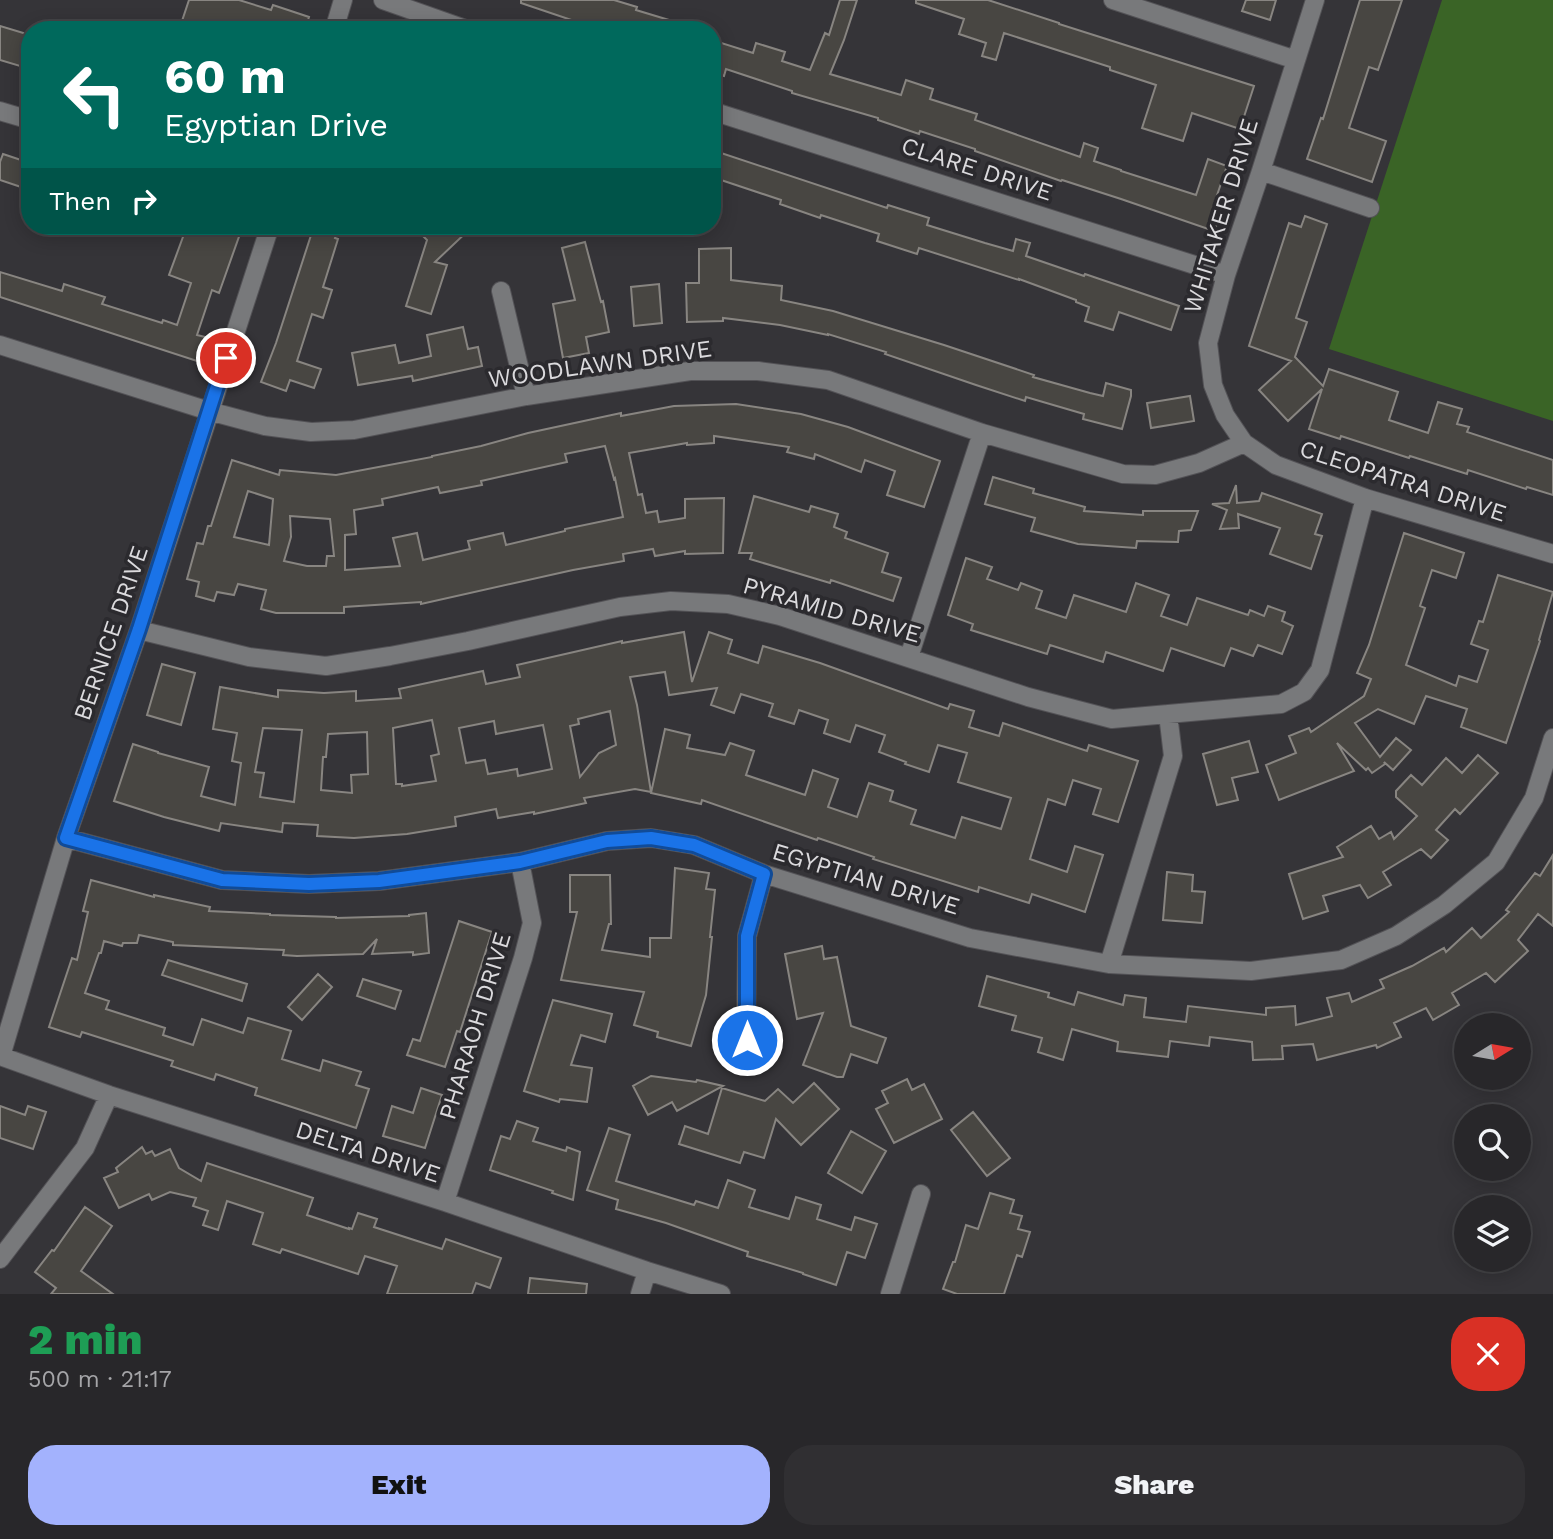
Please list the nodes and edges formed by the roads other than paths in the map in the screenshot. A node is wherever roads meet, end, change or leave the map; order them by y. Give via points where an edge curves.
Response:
1 (343, 0) edge
2 (383, 0) edge
3 (1113, 0) edge
4 (1315, 0) edge
5 (337, 21) edge
6 (442, 21) edge
7 (1296, 60) junction
8 (0, 111) edge
9 (721, 113) edge
10 (21, 117) edge
11 (1261, 171) junction
12 (1370, 208) dead end
13 (267, 235) edge
14 (1226, 275) junction
15 (501, 291) dead end
16 (0, 345) edge
17 (526, 396) junction
18 (209, 411) junction
19 (982, 433) junction
20 (1244, 443) junction
21 (1365, 498) junction
22 (1553, 554) edge
23 (139, 629) junction
24 (909, 657) junction
25 (1168, 714) junction
26 (1553, 738) edge
27 (66, 838) junction
28 (520, 862) junction
29 (764, 874) junction
30 (1109, 964) junction
31 (747, 1040) dead end
32 (1, 1056) edge
33 (109, 1095) junction
34 (921, 1195) dead end
35 (445, 1202) junction
36 (0, 1259) edge
37 (647, 1272) junction
38 (640, 1294) edge
39 (721, 1294) edge
40 (890, 1294) edge

1 - 5 street
2 - 6 street
3 - 7 street
4 - 7 street, WHITAKER DRIVE
7 - 11 street, WHITAKER DRIVE
8 - 10 street
9 - 14 street, CLARE DRIVE
11 - 12 street
11 - 14 street, WHITAKER DRIVE
13 - 18 street, BERNICE DRIVE
14 - 20 street, WHITAKER DRIVE via 1208,343 1213,385 1225,415
15 - 17 street
16 - 18 street, WOODLAWN DRIVE
17 - 18 street, WOODLAWN DRIVE via 354,429 311,432
17 - 19 street, WOODLAWN DRIVE via 690,371 758,372 828,380
18 - 23 street, BERNICE DRIVE
19 - 20 street, WOODLAWN DRIVE via 1123,474 1155,475 1199,463
19 - 24 street
20 - 21 street, CLEOPATRA DRIVE via 1276,465
21 - 22 street, CLEOPATRA DRIVE
21 - 25 street, PYRAMID DRIVE via 1320,670 1304,692 1281,704
23 - 24 street, PYRAMID DRIVE via 249,657 326,666 620,607 671,601 728,604 780,616
23 - 27 street, BERNICE DRIVE
24 - 25 street, PYRAMID DRIVE via 1112,719
25 - 30 street via 1173,756
26 - 30 street, EGYPTIAN DRIVE via 1534,798 1496,862 1444,905 1396,936 1341,960 1251,971
27 - 28 street, EGYPTIAN DRIVE via 222,880 379,881
27 - 32 street, BERNICE DRIVE
28 - 29 street, EGYPTIAN DRIVE via 607,841 651,838 694,845
28 - 35 street, PHARAOH DRIVE via 532,923
29 - 30 street, EGYPTIAN DRIVE via 970,937
29 - 31 street via 747,936
32 - 33 street, DELTA DRIVE
33 - 35 street, DELTA DRIVE
33 - 36 street via 85,1148
34 - 40 street
35 - 37 street, DELTA DRIVE
37 - 38 street
37 - 39 street, DELTA DRIVE

